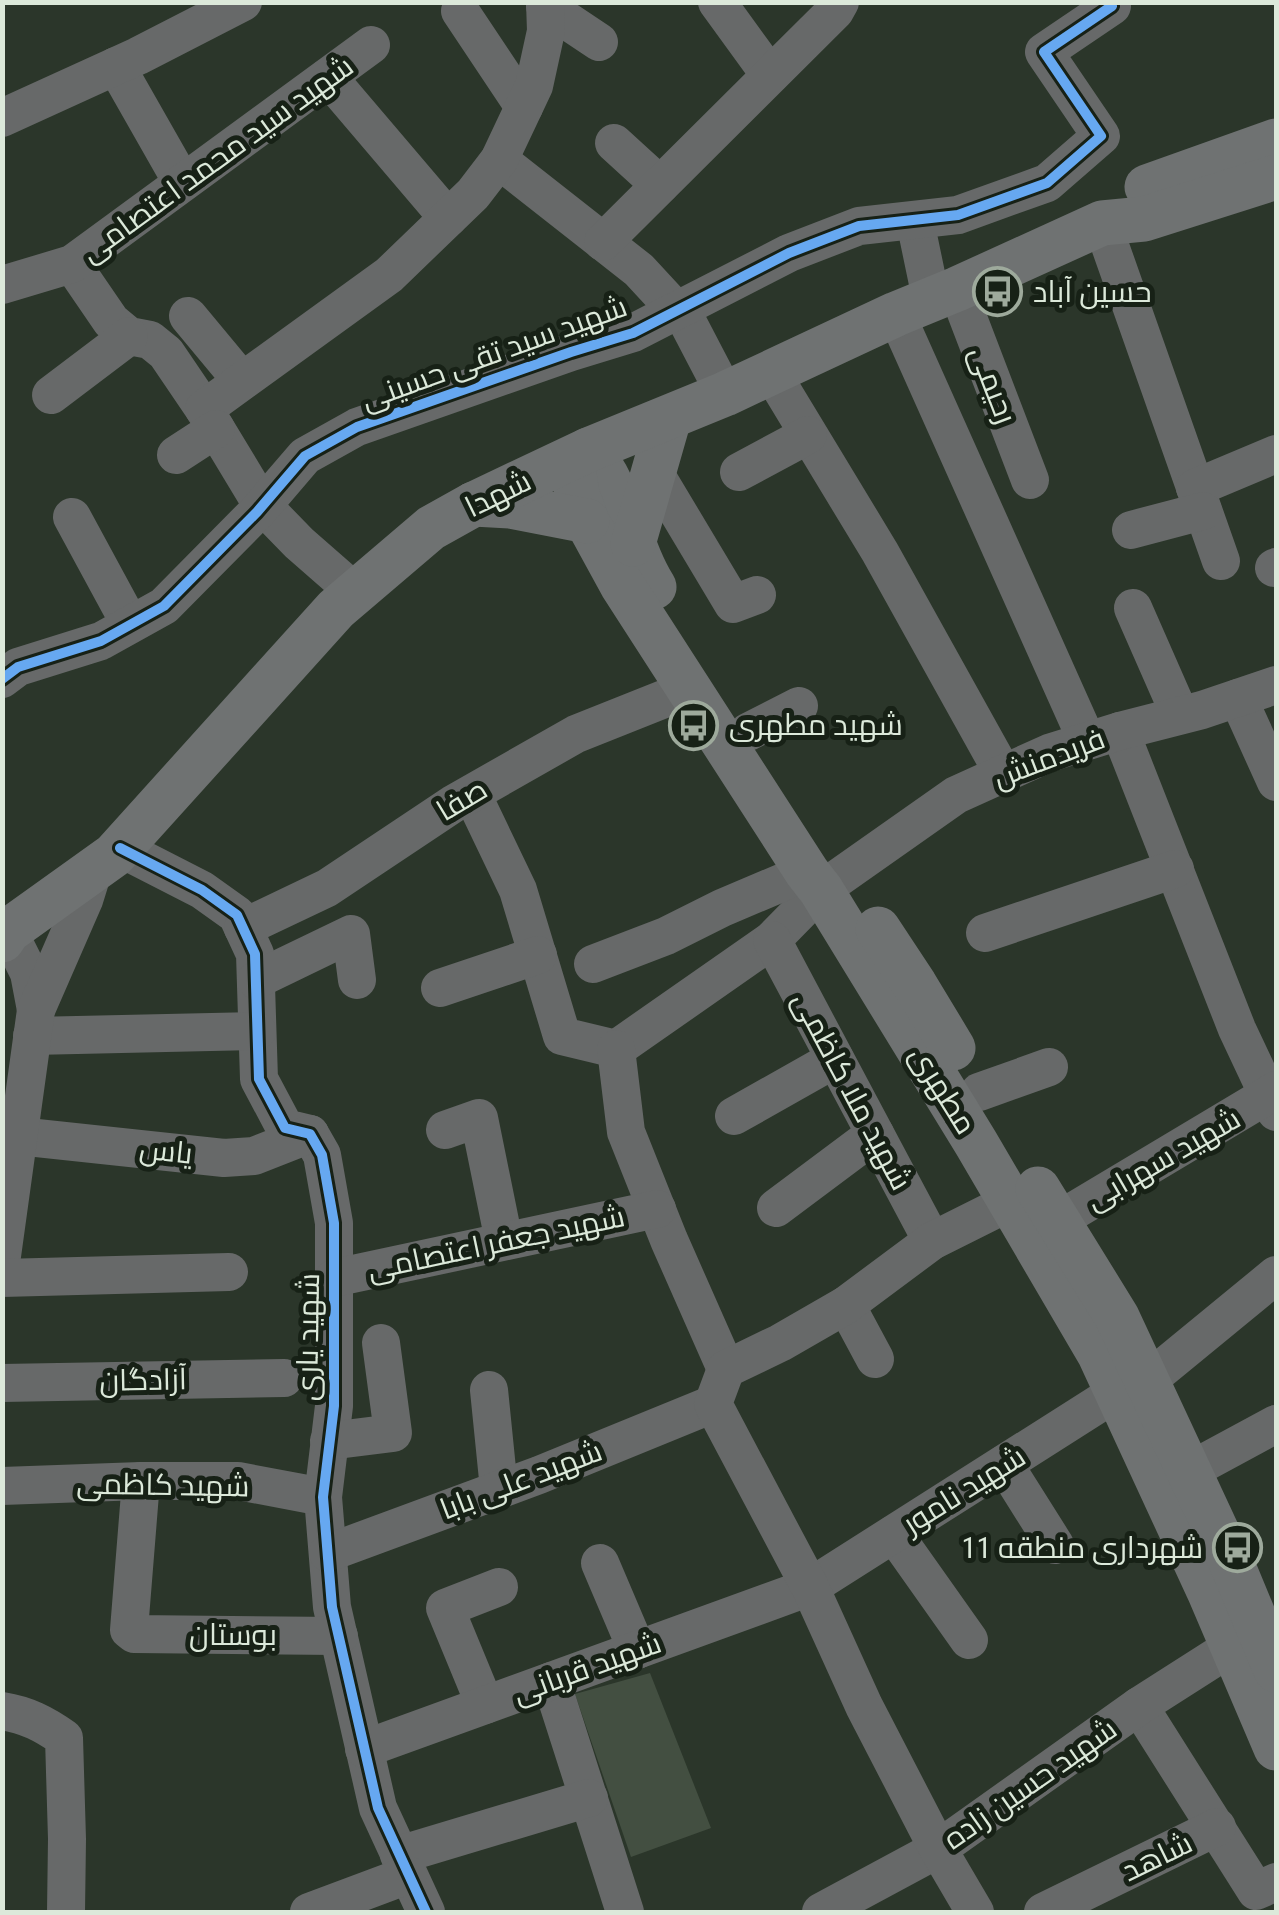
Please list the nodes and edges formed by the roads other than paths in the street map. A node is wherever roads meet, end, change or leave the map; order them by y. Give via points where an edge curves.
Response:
1 (243, 2) edge
2 (717, 2) edge
3 (840, 2) edge
4 (545, 4) edge
5 (1112, 6) dead end
6 (460, 11) dead end
7 (1069, 16) edge
8 (598, 42) dead end
9 (371, 46) dead end
10 (116, 66) junction
11 (770, 75) junction
12 (328, 77) junction
13 (524, 107) junction
14 (2, 118) edge
15 (1276, 141) edge
16 (614, 143) dead end
17 (499, 160) junction
18 (1276, 177) edge
19 (182, 182) junction
20 (660, 185) junction
21 (448, 218) junction
22 (915, 221) junction
23 (1102, 223) junction
24 (604, 242) junction
25 (72, 264) junction
26 (2, 285) edge
27 (928, 300) junction
28 (676, 310) junction
29 (188, 316) dead end
30 (130, 336) junction
31 (771, 372) junction
32 (242, 381) junction
33 (725, 394) junction
34 (51, 395) dead end
35 (669, 418) junction
36 (210, 419) junction
37 (808, 435) junction
38 (582, 453) junction
39 (1276, 454) edge
40 (176, 455) dead end
41 (654, 472) junction
42 (740, 472) dead end
43 (1030, 480) dead end
44 (1199, 500) junction
45 (474, 504) junction
46 (262, 506) junction
47 (72, 517) dead end
48 (586, 521) junction
49 (1131, 530) dead end
50 (633, 544) junction
51 (1220, 561) dead end
52 (355, 592) junction
53 (757, 595) dead end
54 (1133, 608) dead end
55 (130, 624) junction
56 (8, 663) edge
57 (1276, 685) edge
58 (689, 689) junction
59 (1238, 698) junction
60 (799, 706) dead end
61 (1180, 715) junction
62 (748, 732) junction
63 (1104, 736) junction
64 (1002, 774) junction
65 (1276, 782) edge
66 (472, 794) junction
67 (107, 860) junction
68 (1175, 869) junction
69 (823, 879) junction
70 (243, 928) junction
71 (4, 934) edge
72 (985, 934) dead end
73 (772, 940) junction
74 (538, 956) junction
75 (593, 964) dead end
76 (256, 980) junction
77 (357, 980) dead end
78 (440, 988) dead end
79 (34, 1023) junction
80 (257, 1031) junction
81 (616, 1049) junction
82 (835, 1058) junction
83 (1049, 1067) dead end
84 (980, 1092) junction
85 (1274, 1100) edge
86 (734, 1116) dead end
87 (446, 1130) dead end
88 (310, 1134) junction
89 (875, 1134) junction
90 (18, 1136) junction
91 (1010, 1202) junction
92 (776, 1208) dead end
93 (657, 1209) junction
94 (1057, 1221) junction
95 (504, 1242) junction
96 (932, 1242) junction
97 (2, 1256) edge
98 (228, 1272) dead end
99 (1276, 1275) edge
100 (2, 1278) edge
101 (334, 1278) junction
102 (846, 1305) junction
103 (381, 1343) dead end
104 (876, 1358) dead end
105 (284, 1378) dead end
106 (2, 1383) edge
107 (720, 1386) junction
108 (1132, 1386) junction
109 (489, 1390) dead end
110 (1276, 1424) edge
111 (330, 1442) junction
112 (1004, 1464) junction
113 (1189, 1471) junction
114 (141, 1481) junction
115 (2, 1486) edge
116 (500, 1490) junction
117 (323, 1496) junction
118 (894, 1534) junction
119 (1055, 1544) dead end
120 (328, 1553) junction
121 (600, 1563) dead end
122 (500, 1587) dead end
123 (810, 1587) junction
124 (339, 1636) junction
125 (968, 1640) dead end
126 (1233, 1646) junction
127 (637, 1650) junction
128 (1276, 1670) edge
129 (551, 1681) junction
130 (485, 1706) junction
131 (1139, 1706) junction
132 (2, 1711) edge
133 (1276, 1748) edge
134 (364, 1749) junction
135 (589, 1798) junction
136 (1217, 1827) junction
137 (938, 1849) junction
138 (403, 1865) junction
139 (1276, 1882) edge
140 (846, 1907) edge
141 (66, 1912) edge
142 (310, 1912) edge
143 (426, 1912) edge
144 (626, 1912) edge
145 (975, 1912) edge
146 (1043, 1912) edge

1 - 10 street
2 - 11 street
3 - 11 street
4 - 8 street
4 - 13 street via 546,31
5 - 7 street, شهید سید تقی حسینی
6 - 13 street
7 - 22 street, شهید سید تقی حسینی via 1044,52 1101,136 1047,183 958,215
9 - 12 street, شهید سید محمد اعتصامی
10 - 14 street
10 - 19 street
11 - 20 street
12 - 19 street, شهید سید محمد اعتصامی
12 - 21 street
13 - 17 street
15 - 23 main road, شهدا via 1133,192
16 - 20 street
17 - 21 street
17 - 24 street
18 - 23 main road, شهدا via 1144,219
19 - 25 street, شهید سید محمد اعتصامی
20 - 24 street
21 - 32 street via 389,275
22 - 27 street
22 - 28 street, شهید سید تقی حسینی via 859,226
23 - 27 main road, شهدا
23 - 44 street
24 - 28 street
25 - 26 street, شهید سید محمد اعتصامی
25 - 30 street via 111,321
27 - 31 main road, شهدا
27 - 43 street, رحیمی
27 - 63 street
28 - 33 street
28 - 46 street, شهید سید تقی حسینی via 633,333 358,428 305,456
29 - 32 street
30 - 34 street
30 - 36 street via 166,352
31 - 33 main road, شهدا
31 - 37 street
32 - 36 street
33 - 35 main road, شهدا
35 - 38 main road, شهدا
35 - 41 main road
36 - 40 street
36 - 46 street
37 - 42 street
37 - 64 street
38 - 45 main road, شهدا
38 - 48 main road, مطهری via 574,474
38 - 50 main road, مطهری via 600,462
39 - 44 street
41 - 50 main road
41 - 53 street via 733,604
44 - 49 street
44 - 51 street
45 - 48 main road
45 - 52 main road, شهدا via 431,528
46 - 52 street
46 - 55 street, شهید سید تقی حسینی via 164,606
47 - 55 street
48 - 58 main road, مطهری
50 - 62 main road, مطهری
52 - 67 main road, شهدا
54 - 61 street
55 - 56 street, شهید سید تقی حسینی via 101,641
57 - 59 street, فریدمنش
58 - 66 street, صفا via 576,734
58 - 69 main road, مطهری
59 - 61 street, فریدمنش
59 - 65 street
60 - 62 street
61 - 63 street, فریدمنش
62 - 69 main road, مطهری
63 - 64 street, فریدمنش
63 - 68 street
64 - 69 street, فریدمنش via 956,794
66 - 70 street, صفا via 327,888
66 - 74 street via 518,890
67 - 70 street via 202,890 237,915
67 - 71 main road, شهدا
67 - 79 street
68 - 72 street
68 - 85 street via 1237,1028
69 - 73 street
69 - 75 street via 722,908
69 - 84 main road, مطهری via 915,985
69 - 91 main road, مطهری
70 - 76 street via 255,954
71 - 79 street via 29,974
73 - 81 street
73 - 82 street, شهید ملا کاظمی
74 - 78 street
74 - 81 street via 562,1036
76 - 77 street via 352,934
76 - 80 street
79 - 80 street
79 - 90 street
80 - 88 street via 260,1079 271,1105 285,1128
81 - 93 street via 626,1132
82 - 86 street
82 - 89 street, شهید ملا کاظمی
83 - 84 street
84 - 94 main road, مطهری
85 - 94 street, شهید سهرابی
87 - 95 street via 478,1118
88 - 90 street, یاس via 254,1156 224,1158
88 - 101 street, شهید یاری via 322,1155 334,1223
89 - 92 street
89 - 96 street, شهید ملا کاظمی
90 - 97 street
91 - 96 street, شهید علی بابا
91 - 108 main road, مطهری via 1100,1355
93 - 95 street, شهید جعفر اعتصامی
93 - 107 street
94 - 108 main road, مطهری via 1117,1317
95 - 101 street, شهید جعفر اعتصامی
96 - 102 street, شهید علی بابا
98 - 100 street
99 - 108 street, شهید نامور
101 - 111 street, شهید یاری
102 - 104 street
102 - 107 street, شهید علی بابا
103 - 111 street via 393,1433
105 - 106 street, آزادگان
107 - 116 street, شهید علی بابا
107 - 123 street
108 - 112 street, شهید نامور
108 - 113 main road, مطهری
108 - 126 main road, مطهری
109 - 116 street
110 - 113 street
111 - 117 street, شهید یاری
112 - 118 street, شهید نامور
112 - 119 street
113 - 128 main road, مطهری
114 - 115 street, شهید کاظمی
114 - 117 street, شهید کاظمی via 238,1481
114 - 124 street, بوستان via 134,1634
116 - 120 street, شهید علی بابا
117 - 120 street, شهید یاری
118 - 123 street, شهید نامور
118 - 125 street
120 - 124 street, شهید یاری
121 - 127 street
122 - 130 street via 446,1608
123 - 127 street, شهید قربانی
123 - 137 street
124 - 134 street, شهید یاری
126 - 131 street, شهید حسین زاده
126 - 133 main road, مطهری
127 - 129 street, شهید قربانی
129 - 130 street, شهید قربانی
129 - 135 street
130 - 134 street, شهید قربانی
131 - 136 street
131 - 137 street, شهید حسین زاده
132 - 141 street via 64,1738
134 - 138 street, شهید یاری via 378,1808
135 - 138 street
135 - 144 street
136 - 139 street via 1256,1891
136 - 146 street, شاهد
137 - 140 street, شهید حسین زاده
137 - 145 street
138 - 142 street
138 - 143 street, شهید یاری

